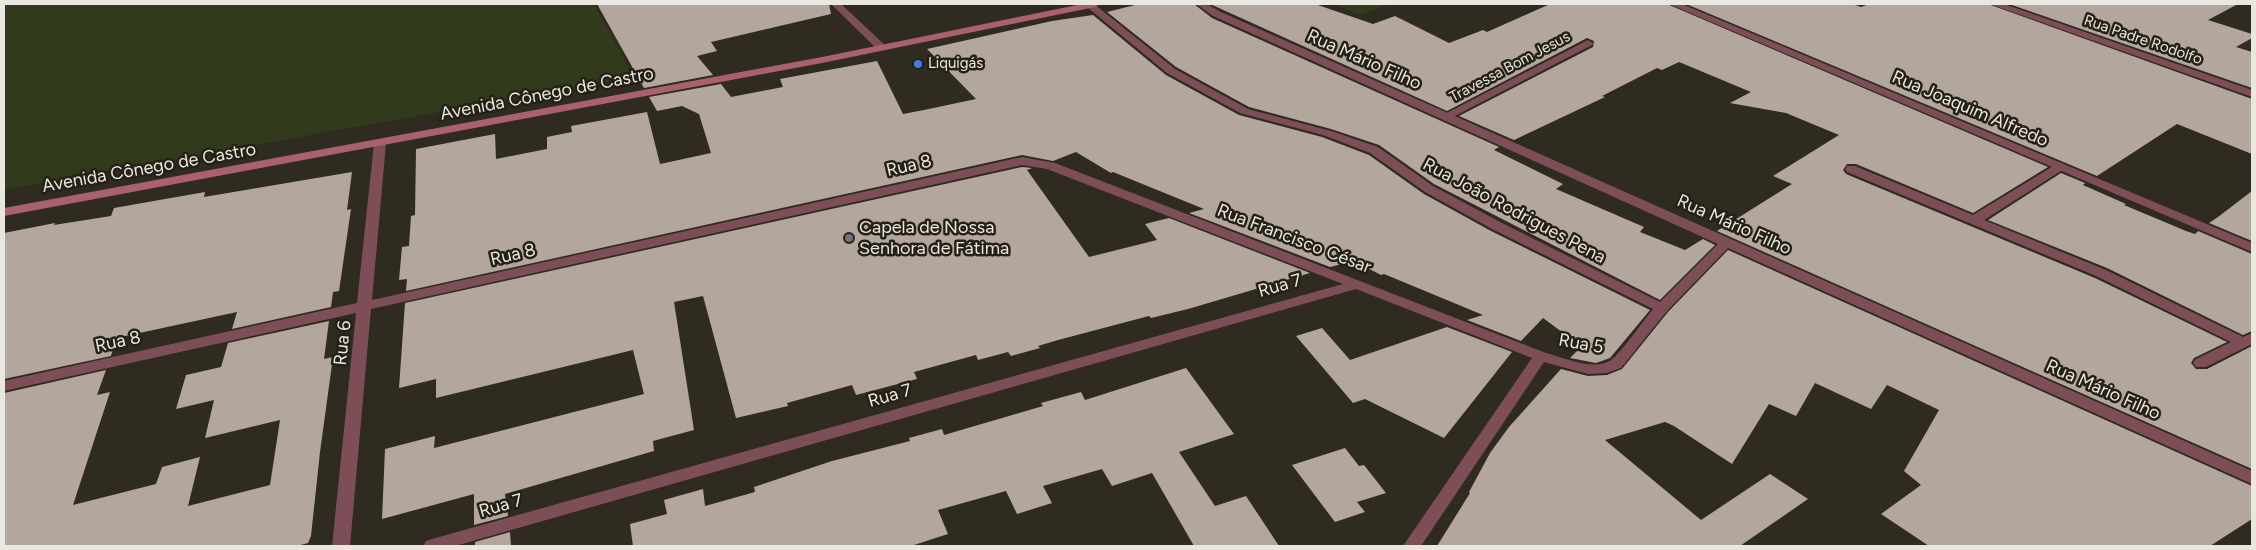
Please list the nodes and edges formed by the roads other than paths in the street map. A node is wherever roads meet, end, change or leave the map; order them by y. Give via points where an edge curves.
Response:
1 (836, 4) edge
2 (1093, 4) edge
3 (1201, 4) edge
4 (1674, 4) edge
5 (1995, 4) edge
6 (1588, 43) dead end
7 (882, 48) junction
8 (2252, 94) edge
9 (1445, 117) junction
10 (380, 143) junction
11 (1031, 161) joint
12 (2060, 166) junction
13 (1851, 169) dead end
14 (4, 212) edge
15 (1974, 220) junction
16 (1727, 242) junction
17 (2252, 248) edge
18 (1360, 284) junction
19 (365, 308) junction
20 (1662, 308) junction
21 (2247, 340) edge
22 (1542, 356) junction
23 (2201, 363) dead end
24 (4, 386) edge
25 (2252, 478) edge
26 (341, 546) edge
27 (432, 546) edge
28 (1412, 546) edge

1 - 7 street
2 - 7 main road, Avenida Cônego de Castro
2 - 20 street, Rua João Rodrigues Pena via 1171,71 1244,111 1327,133 1374,150 1429,189
3 - 9 street, Rua Mário Filho
4 - 12 street, Rua Joaquim Alfredo
5 - 8 street, Rua Padre Rodolfo
6 - 9 street, Travessa Bom Jesus
7 - 10 main road, Avenida Cônego de Castro
9 - 16 street, Rua Mário Filho
10 - 14 main road, Avenida Cônego de Castro
10 - 19 street, Rua 6
11 - 18 street, Rua Francisco César
11 - 19 street, Rua 8 via 1014,162
12 - 15 street
12 - 17 street, Rua Joaquim Alfredo
13 - 15 street
15 - 21 street via 2101,273
16 - 20 street, Rua 5
16 - 25 street, Rua Mário Filho
18 - 22 street, Rua Francisco César
18 - 27 street, Rua 7
19 - 24 street, Rua 8
19 - 26 street, Rua 6
20 - 22 street, Rua 5 via 1616,364 1606,370 1574,366
21 - 23 street
22 - 28 street, Rua 5

